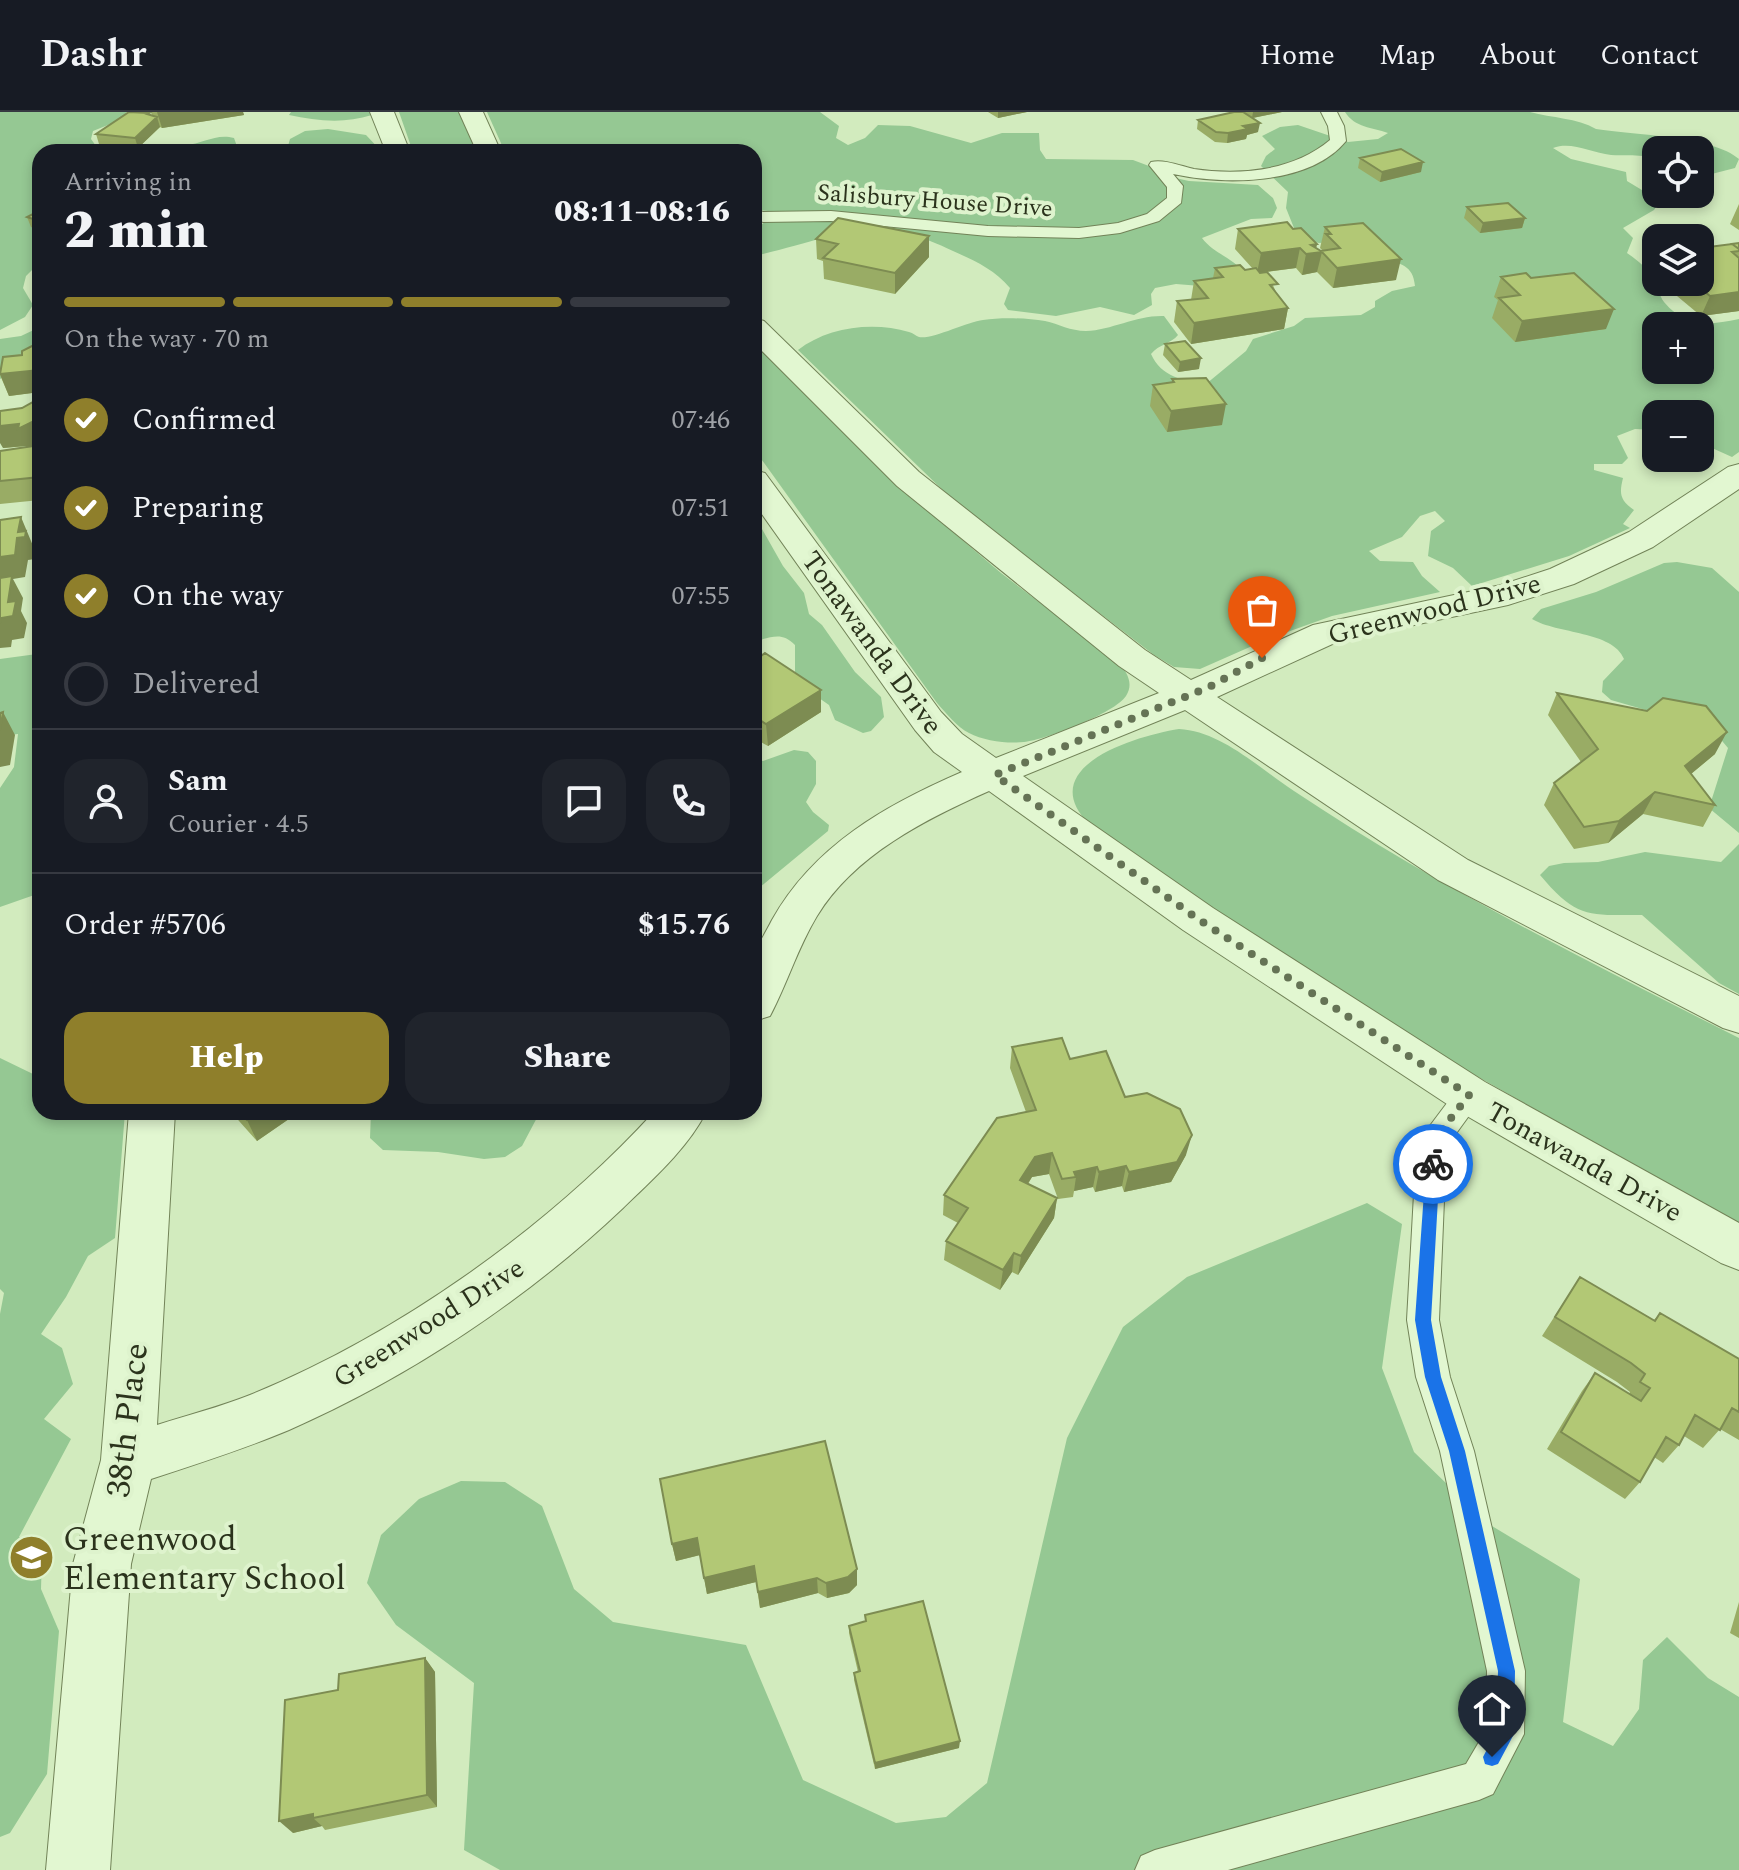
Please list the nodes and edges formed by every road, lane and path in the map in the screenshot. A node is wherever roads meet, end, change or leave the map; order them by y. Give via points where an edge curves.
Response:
1 (382, 112) edge
2 (471, 112) edge
3 (1329, 112) edge
4 (395, 144) edge
5 (485, 144) edge
6 (762, 217) edge
7 (762, 335) edge
8 (1739, 474) edge
9 (762, 491) edge
10 (1188, 695) junction
11 (995, 775) junction
12 (762, 987) edge
13 (1739, 1016) edge
14 (1469, 1095) junction
15 (151, 1120) edge
16 (676, 1120) edge
17 (1739, 1248) edge
18 (128, 1460) junction
19 (78, 1870) edge
20 (1155, 1870) edge

1 - 4 street
2 - 5 street
3 - 6 lane, Salisbury House Drive via 1338,141 1279,172 1217,178 1157,165 1175,186 1175,200 1158,216 1137,223 1077,232 997,233 830,216
7 - 10 street via 908,479 1132,658
8 - 10 street, Greenwood Drive via 1648,539 1603,560 1533,587 1325,633
9 - 11 street, Tonawanda Drive via 928,721 948,743
10 - 11 street, Greenwood Drive
10 - 13 street via 1453,870
11 - 12 street, Greenwood Drive via 878,832 821,880 790,927
11 - 14 street, Tonawanda Drive via 1198,919
14 - 17 street, Tonawanda Drive
14 - 20 lane via 1441,1131 1430,1176 1423,1320 1506,1671 1505,1734 1479,1780
15 - 18 street, 38th Place
16 - 18 street, Greenwood Drive via 573,1226 499,1284 328,1385 254,1418
18 - 19 street, 38th Place via 102,1564

